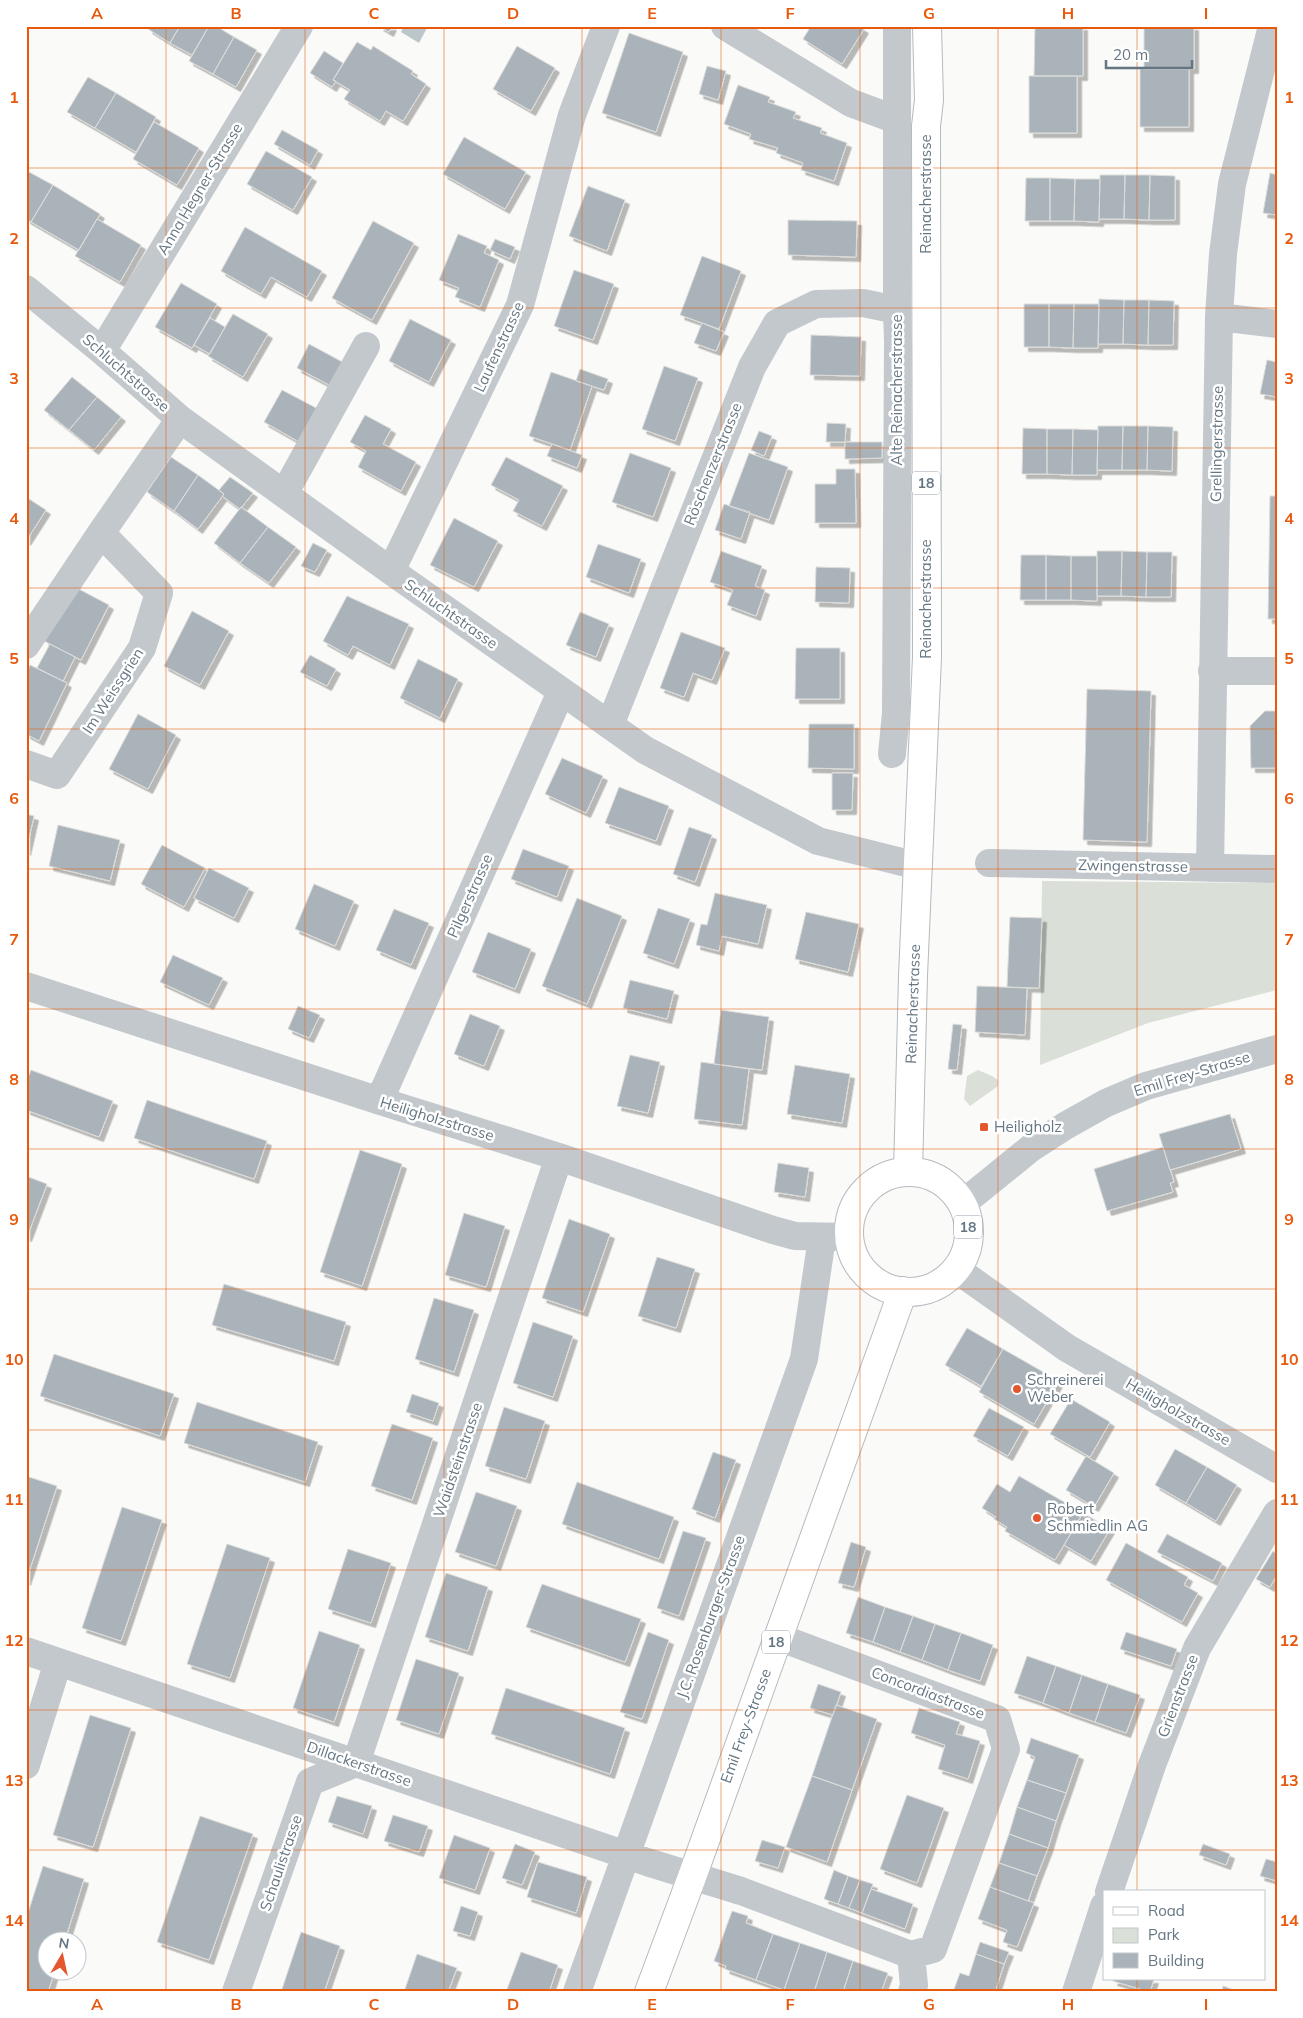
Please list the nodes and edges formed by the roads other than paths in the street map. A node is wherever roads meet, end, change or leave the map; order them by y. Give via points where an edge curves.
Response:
1 (298, 26) edge
2 (606, 26) edge
3 (725, 26) edge
4 (897, 26) edge
5 (927, 26) edge
6 (1272, 26) edge
7 (897, 120) junction
8 (26, 289) edge
9 (896, 310) junction
10 (1220, 317) junction
11 (1277, 324) edge
12 (366, 346) dead end
13 (102, 351) junction
14 (180, 419) junction
15 (284, 494) junction
16 (101, 533) junction
17 (391, 572) junction
18 (26, 645) edge
19 (1212, 671) junction
20 (1277, 671) edge
21 (561, 692) junction
22 (610, 725) junction
23 (892, 754) dead end
24 (26, 764) edge
25 (989, 863) dead end
26 (918, 866) junction
27 (1210, 868) junction
28 (1277, 869) edge
29 (29, 994) edge
30 (1277, 1049) edge
31 (376, 1100) junction
32 (559, 1157) junction
33 (908, 1172) junction
34 (962, 1204) junction
35 (849, 1236) junction
36 (822, 1238) junction
37 (956, 1268) junction
38 (903, 1291) junction
39 (1277, 1469) edge
40 (1277, 1513) edge
41 (778, 1637) junction
42 (26, 1651) edge
43 (58, 1662) junction
44 (356, 1763) junction
45 (26, 1765) edge
46 (625, 1854) junction
47 (692, 1877) junction
48 (1110, 1890) edge
49 (1103, 1909) edge
50 (911, 1955) junction
51 (236, 1992) edge
52 (577, 1992) edge
53 (649, 1992) edge
54 (912, 1992) edge
55 (1076, 1992) edge

1 - 13 street, Anna Hegner-Strasse
2 - 17 street, Laufenstrasse via 572,115 520,305
3 - 7 street via 851,103
4 - 7 street, Alte Reinacherstrasse
5 - 26 main road, Reinacherstrasse / 18 via 927,657
6 - 10 street, Grellingerstrasse via 1232,184 1223,254
7 - 9 street, Alte Reinacherstrasse
8 - 13 street, Schluchtstrasse
9 - 22 street, Röschenzerstrasse via 863,303 816,304 777,323 748,376
9 - 23 street, Alte Reinacherstrasse via 896,713
10 - 11 street
10 - 19 street, Grellingerstrasse
12 - 15 street
13 - 14 street, Schluchtstrasse
14 - 15 street, Schluchtstrasse
14 - 16 street
15 - 17 street, Schluchtstrasse
16 - 18 street
16 - 24 street, Im Weissgrien via 159,592 142,648 57,775
17 - 21 street, Schluchtstrasse
19 - 20 street
19 - 27 street, Grellingerstrasse
21 - 22 street, Schluchtstrasse
21 - 31 street, Pilgerstrasse via 385,1088
22 - 26 street, Schluchtstrasse via 645,750 818,841
25 - 27 street, Zwingenstrasse
26 - 33 main road, Reinacherstrasse / 18
27 - 28 street, Zwingenstrasse
29 - 31 street, Heiligholzstrasse
30 - 34 street, Emil Frey-Strasse via 1146,1086 1106,1103 1031,1148
31 - 32 street, Heiligholzstrasse
32 - 36 street, Heiligholzstrasse via 772,1230
32 - 44 street, Waidsteinstrasse
33 - 34 main road, 18 via 938,1180
33 - 35 main road, 18 via 880,1179 864,1191 854,1208
34 - 37 main road, 18 via 969,1232 965,1252
35 - 36 street, Heiligholzstrasse
35 - 38 main road, 18 via 858,1264 869,1277 888,1288
36 - 46 street, J.C. Rosenburger-Strasse via 804,1359
37 - 38 main road, 18 via 944,1281 928,1288
37 - 39 street, Heiligholzstrasse via 1067,1348
38 - 41 main road, Emil Frey-Strasse / 18
40 - 48 street, Grienstrasse via 1197,1648 1152,1765
41 - 47 main road, Emil Frey-Strasse / 18
41 - 50 street, Concordiastrasse via 997,1719 1006,1749 933,1949
42 - 43 street, Dillackerstrasse
43 - 44 street, Dillackerstrasse
43 - 45 street
44 - 46 street, Dillackerstrasse
44 - 51 street, Schaulistrasse via 310,1782
46 - 47 street, Dillackerstrasse
46 - 52 street, J.C. Rosenburger-Strasse
47 - 50 street via 741,1891
47 - 53 main road, Emil Frey-Strasse / 18
49 - 55 street
50 - 54 street

